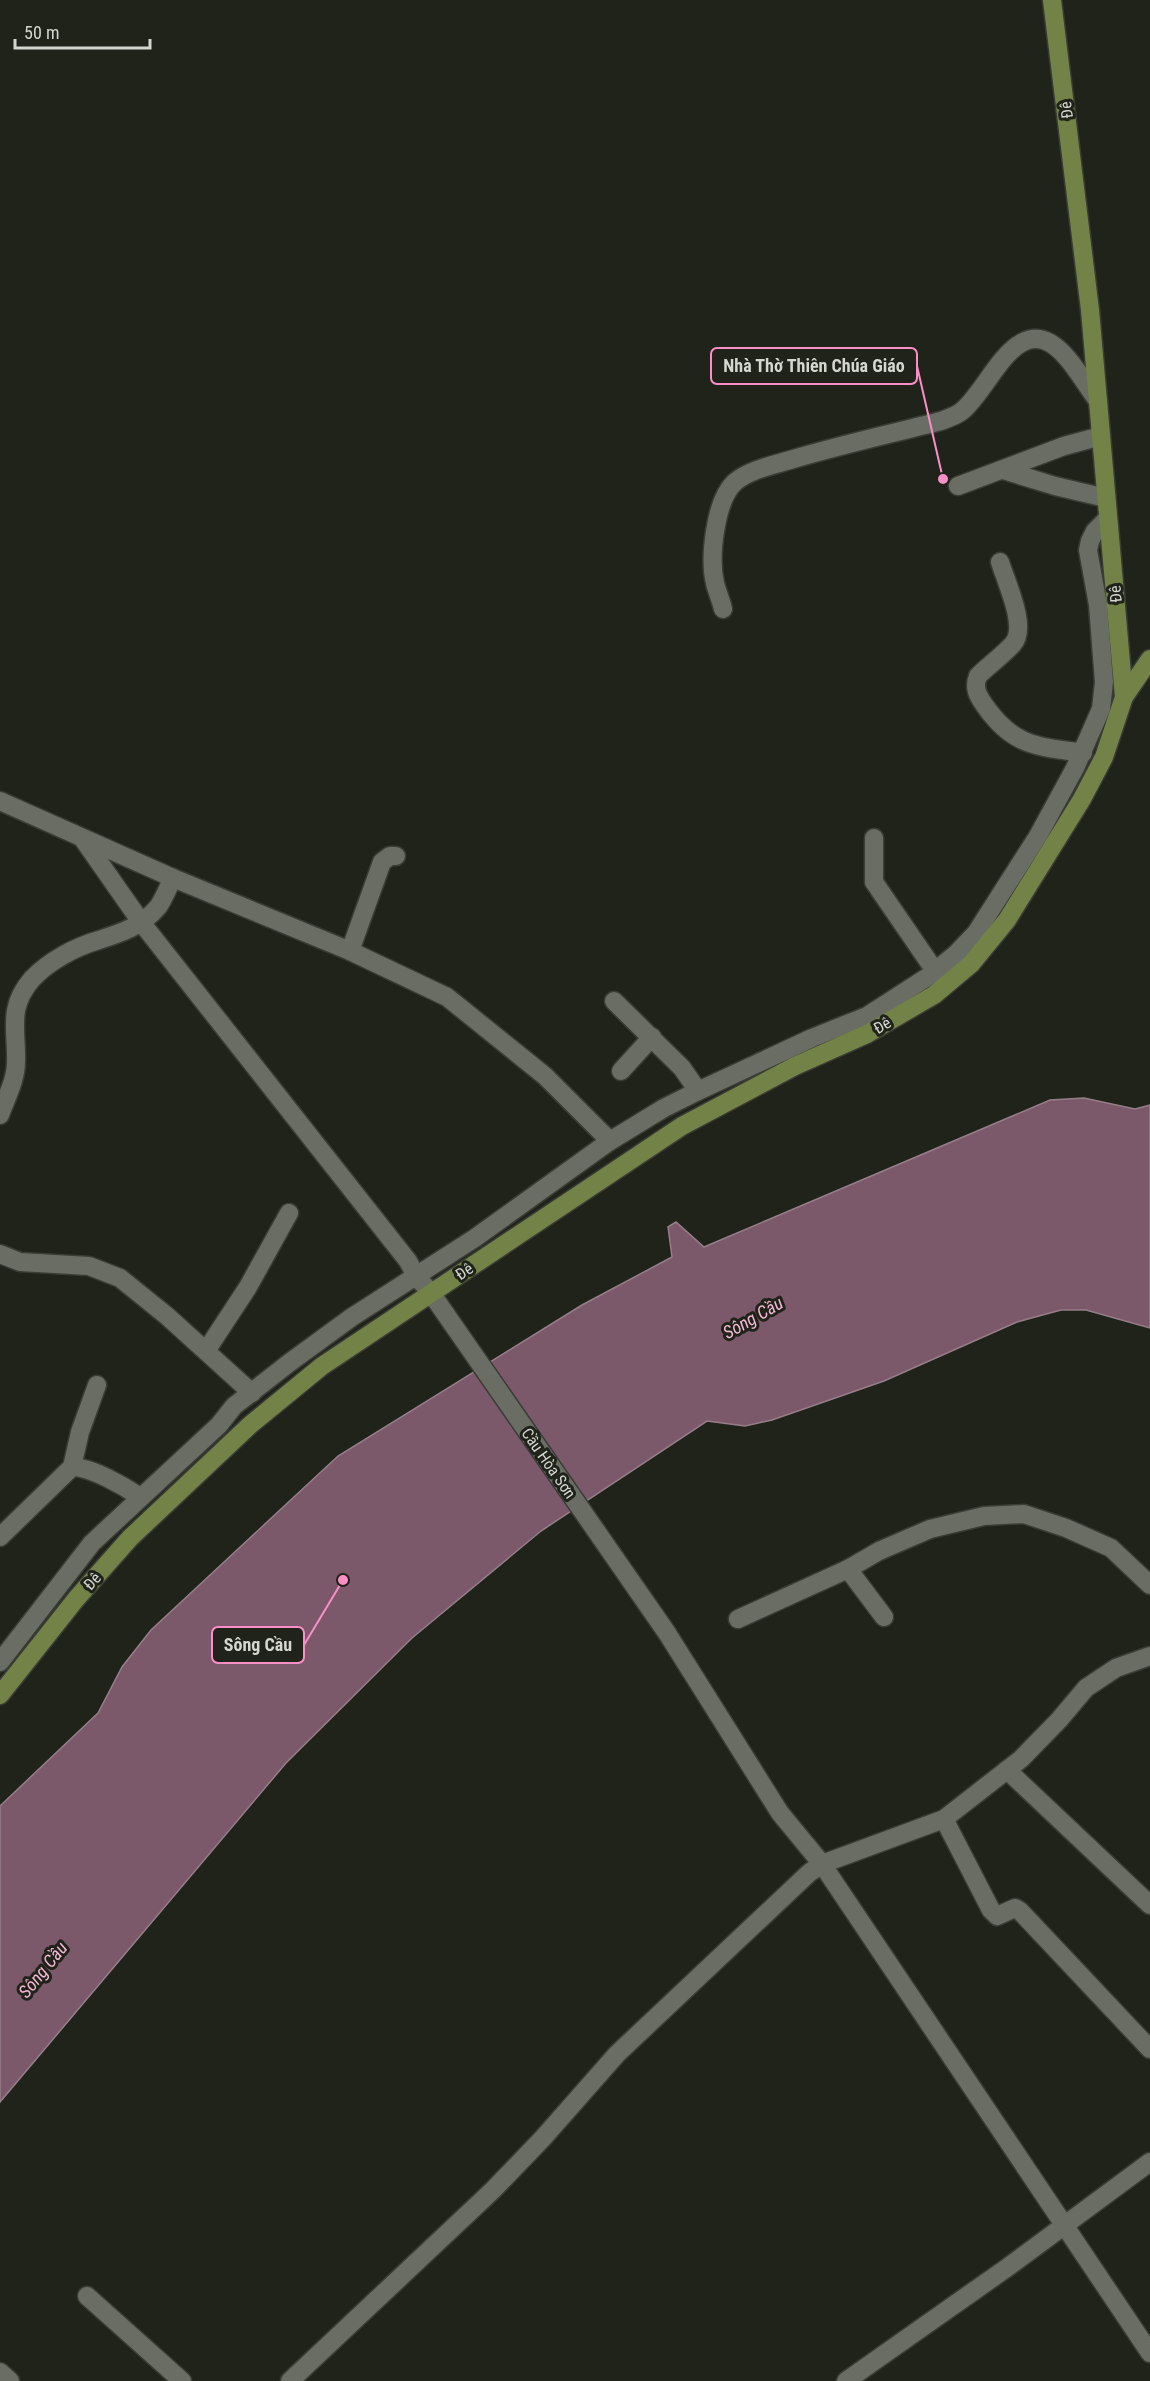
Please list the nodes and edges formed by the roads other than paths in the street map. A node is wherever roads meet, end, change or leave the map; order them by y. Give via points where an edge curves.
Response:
1 (1052, 0) edge
2 (1098, 401) junction
3 (1101, 436) junction
4 (1003, 470) junction
5 (958, 486) dead end
6 (1106, 498) junction
7 (1108, 518) junction
8 (1000, 562) dead end
9 (723, 609) dead end
10 (1148, 667) edge
11 (1124, 697) junction
12 (1083, 753) junction
13 (0, 801) edge
14 (874, 838) dead end
15 (83, 839) junction
16 (396, 856) dead end
17 (173, 878) junction
18 (141, 922) junction
19 (350, 951) junction
20 (934, 971) junction
21 (614, 1001) dead end
22 (652, 1036) junction
23 (621, 1071) dead end
24 (698, 1091) junction
25 (0, 1115) edge
26 (610, 1141) junction
27 (289, 1213) dead end
28 (0, 1254) edge
29 (416, 1276) junction
30 (431, 1293) junction
31 (206, 1351) junction
32 (97, 1385) dead end
33 (252, 1393) junction
34 (72, 1467) junction
35 (140, 1497) junction
36 (2, 1532) edge
37 (848, 1569) junction
38 (1150, 1585) edge
39 (884, 1617) dead end
40 (738, 1619) dead end
41 (1150, 1656) edge
42 (0, 1662) edge
43 (0, 1695) edge
44 (1007, 1770) junction
45 (944, 1819) junction
46 (822, 1864) junction
47 (1150, 1905) edge
48 (1150, 2049) edge
49 (1150, 2162) edge
50 (1066, 2225) junction
51 (87, 2296) dead end
52 (1150, 2353) edge
53 (1150, 2365) edge
54 (0, 2372) edge
55 (10, 2381) edge
56 (182, 2381) edge
57 (290, 2381) edge
58 (846, 2381) edge

1 - 2 main road, Đê
2 - 3 main road, Đê
2 - 9 street via 1068,358 1054,346 1026,341 1002,358 974,398 954,416 840,445 736,481 726,494 716,527 715,581
3 - 4 street
3 - 6 main road, Đê
4 - 5 street
4 - 6 street
6 - 7 main road, Đê
7 - 11 main road, Đê
7 - 12 street via 1095,531 1088,550 1098,605 1104,682 1101,709
8 - 12 street via 1019,627 1015,642 978,676 978,695 999,725 1022,742
10 - 11 main road
11 - 30 main road, Đê via 1104,758 1082,799 1007,920 971,964 934,995 867,1034 795,1066 682,1126
12 - 20 street via 1038,836 976,933
13 - 15 street
14 - 20 street via 874,882
15 - 17 street
15 - 18 street, Cầu Hòa Sơn
16 - 19 street via 390,855 382,862
17 - 18 street via 158,906
17 - 19 street
18 - 25 street via 120,935 70,952 32,980 15,1014 17,1063
18 - 29 street, Cầu Hòa Sơn
19 - 26 street via 447,997 545,1076
20 - 24 street via 867,1016
21 - 22 street
22 - 23 street
22 - 24 street
24 - 26 street
26 - 29 street
27 - 31 street via 248,1287
28 - 31 street via 20,1262 89,1266 120,1278
29 - 30 street, Cầu Hòa Sơn
29 - 33 street via 352,1317
30 - 43 main road, Đê via 322,1366 250,1425 130,1538
30 - 46 street, Cầu Hòa Sơn via 667,1633 780,1814
31 - 33 street
32 - 34 street
33 - 35 street
34 - 35 street
34 - 36 street
35 - 42 street via 92,1543
37 - 38 street via 930,1529 984,1516 1024,1514 1111,1548
37 - 39 street
37 - 40 street
41 - 44 street via 1116,1668 1086,1688
44 - 45 street
44 - 47 street
45 - 46 street
45 - 48 street via 997,1916 1015,1908 1020,1911
46 - 50 street, Cầu Hòa Sơn
46 - 57 street via 774,1904 617,2054 493,2190
49 - 50 street
50 - 52 street
50 - 53 street
50 - 58 street
51 - 56 street
54 - 55 street

